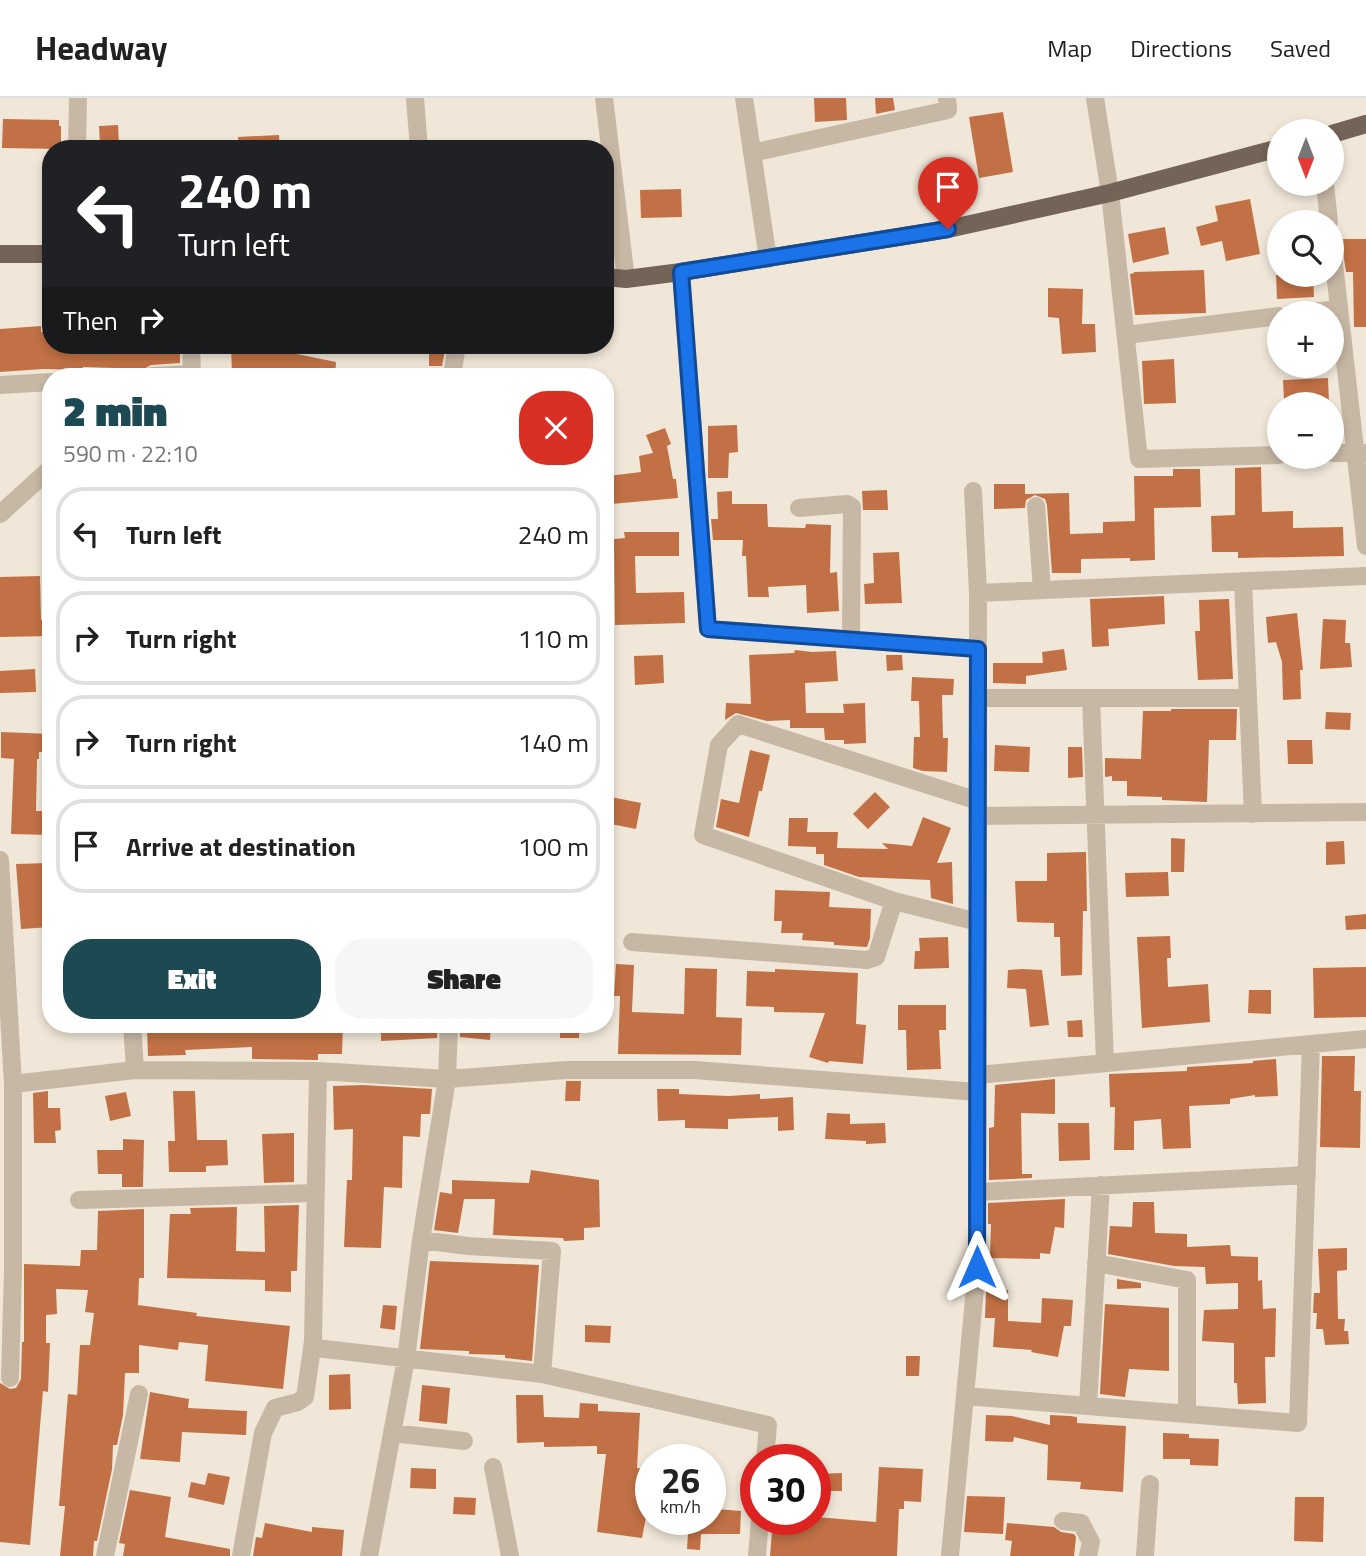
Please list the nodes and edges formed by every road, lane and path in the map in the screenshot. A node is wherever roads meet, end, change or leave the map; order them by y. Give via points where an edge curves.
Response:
1 (78, 98) edge
2 (415, 98) edge
3 (604, 98) edge
4 (744, 98) edge
5 (947, 98) edge
6 (1096, 98) edge
7 (1366, 124) edge
8 (1344, 130) edge
9 (77, 140) edge
10 (418, 140) edge
11 (609, 140) edge
12 (1267, 151) edge
13 (752, 153) junction
14 (614, 180) edge
15 (1110, 193) junction
16 (0, 254) edge
17 (42, 254) edge
18 (768, 258) junction
19 (681, 272) junction
20 (614, 277) edge
21 (626, 279) junction
22 (1267, 317) edge
23 (1126, 335) junction
24 (1344, 342) edge
25 (42, 383) edge
26 (0, 385) edge
27 (1361, 453) edge
28 (1267, 455) edge
29 (42, 482) edge
30 (973, 491) dead end
31 (1036, 506) dead end
32 (799, 508) dead end
33 (0, 514) edge
34 (1366, 546) edge
35 (1366, 576) edge
36 (1243, 582) junction
37 (1042, 590) junction
38 (978, 593) junction
39 (851, 639) junction
40 (978, 649) junction
41 (978, 698) junction
42 (1091, 698) junction
43 (1248, 698) junction
44 (978, 809) junction
45 (1366, 812) edge
46 (1253, 814) junction
47 (1096, 815) junction
48 (0, 860) edge
49 (0, 873) edge
50 (894, 901) junction
51 (978, 922) junction
52 (632, 942) dead end
53 (3, 959) edge
54 (133, 1033) edge
55 (449, 1033) edge
56 (1366, 1039) edge
57 (1311, 1044) junction
58 (1105, 1063) junction
59 (135, 1070) junction
60 (318, 1071) junction
61 (447, 1079) junction
62 (13, 1084) junction
63 (977, 1084) junction
64 (1307, 1175) junction
65 (1101, 1185) junction
66 (977, 1192) junction
67 (315, 1193) junction
68 (79, 1200) dead end
69 (421, 1240) junction
70 (1096, 1263) junction
71 (313, 1341) junction
72 (406, 1359) junction
73 (542, 1374) junction
74 (10, 1378) dead end
75 (139, 1394) dead end
76 (965, 1396) junction
77 (1088, 1406) junction
78 (1187, 1414) junction
79 (392, 1433) junction
80 (464, 1441) dead end
81 (766, 1444) edge
82 (493, 1467) dead end
83 (1150, 1484) dead end
84 (1063, 1521) dead end
85 (759, 1535) edge
86 (105, 1556) edge
87 (241, 1556) edge
88 (369, 1556) edge
89 (509, 1556) edge
90 (757, 1556) edge
91 (950, 1556) edge
92 (1088, 1556) edge
93 (1145, 1556) edge

1 - 9 street
2 - 10 street
3 - 11 street
4 - 13 street
5 - 13 street via 948,110
6 - 15 street
7 - 8 main road
12 - 15 main road
13 - 18 street
14 - 21 street
15 - 18 main road via 948,229
15 - 23 street
16 - 17 main road
18 - 19 main road
19 - 21 main road
19 - 39 street via 708,629
20 - 21 main road
22 - 23 street
23 - 28 street via 1139,459
24 - 27 street
25 - 26 street
27 - 34 street
29 - 33 street
30 - 38 street
31 - 37 street
32 - 39 street via 852,507
35 - 36 street
36 - 37 street
36 - 43 street
37 - 38 street
38 - 40 street
39 - 40 street
40 - 41 street
41 - 42 street
41 - 44 street
42 - 43 street
42 - 47 street
43 - 46 street
44 - 47 street
44 - 50 street via 738,724 719,745 703,835
44 - 51 street
45 - 46 street
46 - 47 street
47 - 58 street
48 - 49 street
49 - 53 street
50 - 51 street
50 - 52 street via 876,957 867,960
51 - 63 street
53 - 62 street
54 - 59 street
55 - 61 street
56 - 57 street
57 - 58 street
57 - 64 street
58 - 63 street
59 - 60 street
59 - 62 street
60 - 61 street
60 - 67 street
61 - 63 street via 566,1070 695,1070
61 - 69 street
62 - 74 street
63 - 66 street
64 - 65 street
64 - 78 street via 1298,1423
65 - 66 street
65 - 70 street
66 - 76 street via 977,1267
67 - 68 street
67 - 71 street
69 - 72 street
69 - 73 street via 552,1251
70 - 77 street
70 - 78 street via 1187,1280
71 - 72 street via 316,1348
71 - 87 street via 305,1397 275,1408 263,1433
72 - 73 street
72 - 79 street
73 - 81 street via 768,1425
75 - 86 street
76 - 77 street
76 - 91 street
77 - 78 street
79 - 80 street
79 - 88 street
82 - 89 street
83 - 93 street
84 - 92 street via 1081,1523 1091,1542
85 - 90 street

